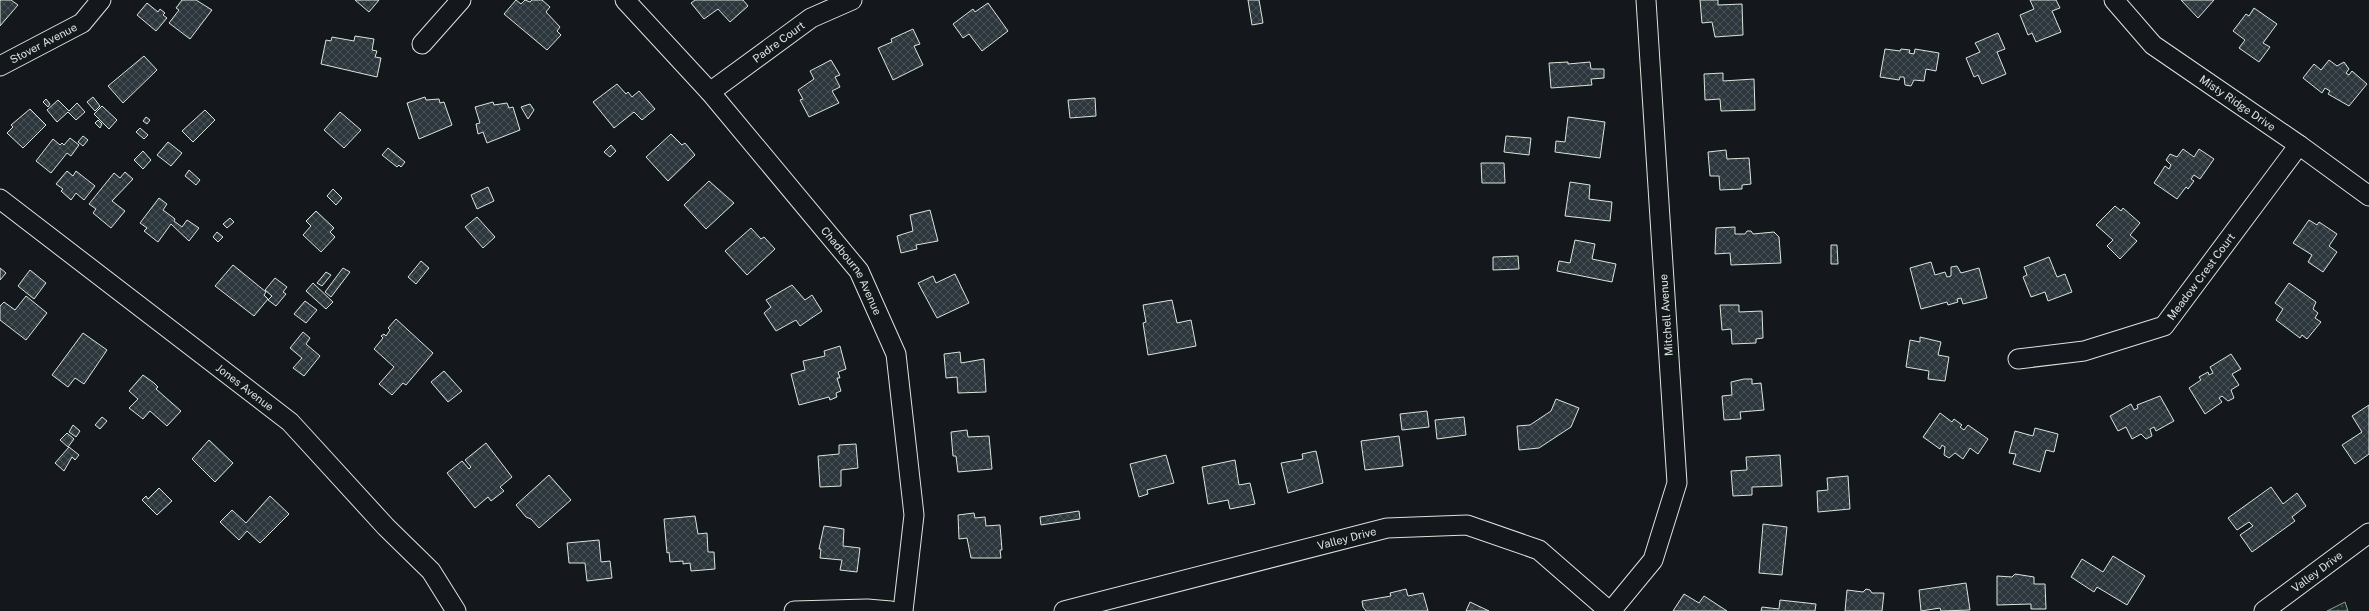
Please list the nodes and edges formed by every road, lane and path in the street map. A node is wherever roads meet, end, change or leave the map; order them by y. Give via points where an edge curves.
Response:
1 (101, 0) edge
2 (461, 0) edge
3 (625, 0) edge
4 (852, 0) edge
5 (1646, 0) edge
6 (2114, 0) edge
7 (422, 44) dead end
8 (0, 66) edge
9 (710, 92) junction
10 (2299, 145) junction
11 (2369, 196) edge
12 (0, 199) edge
13 (2018, 359) dead end
14 (2369, 533) edge
15 (456, 611) edge
16 (794, 611) edge
17 (891, 611) edge
18 (903, 611) edge
19 (1064, 611) edge
20 (1610, 611) edge
21 (2264, 611) edge

1 - 8 street, Stover Avenue via 82,23
2 - 7 street
3 - 9 street, Chadbourne Avenue
4 - 9 street, Padre Court via 811,18
5 - 20 street, Mitchell Avenue via 1677,483 1653,560
6 - 10 street, Misty Ridge Drive via 2153,45
9 - 18 street, Chadbourne Avenue via 859,270 896,354 914,515
10 - 11 street, Misty Ridge Drive
10 - 13 street, Meadow Crest Court via 2164,326 2084,351
12 - 15 street, Jones Avenue via 290,422 386,527 431,571
14 - 21 street, Valley Drive
16 - 17 street
19 - 20 street, Valley Drive via 1387,528 1467,525 1539,550

